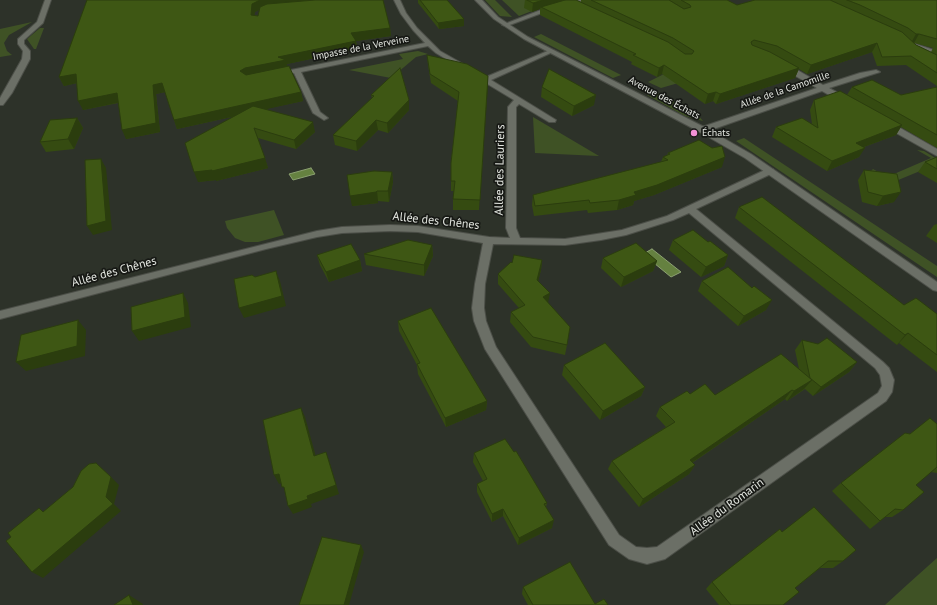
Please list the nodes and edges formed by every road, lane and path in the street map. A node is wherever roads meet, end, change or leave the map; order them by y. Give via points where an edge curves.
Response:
1 (48, 0) edge
2 (397, 0) edge
3 (478, 0) edge
4 (584, 0) edge
5 (571, 3) junction
6 (579, 7) edge
7 (505, 25) junction
8 (429, 44) junction
9 (552, 51) junction
10 (937, 53) edge
11 (927, 58) edge
12 (777, 61) edge
13 (297, 71) junction
14 (876, 72) dead end
15 (269, 76) edge
16 (486, 80) junction
17 (823, 88) junction
18 (518, 100) junction
19 (0, 103) edge
20 (852, 104) edge
21 (324, 118) dead end
22 (552, 120) dead end
23 (880, 120) edge
24 (702, 130) junction
25 (937, 153) edge
26 (770, 171) junction
27 (690, 209) junction
28 (489, 240) junction
29 (516, 241) junction
30 (937, 287) edge
31 (0, 315) edge

1 - 19 street via 40,24 20,40 27,51 26,59
2 - 8 street via 408,21
3 - 7 street, Avenue des Échats via 488,12
4 - 5 street
5 - 6 street
5 - 7 street
7 - 9 street, Avenue des Échats
8 - 13 street, Impasse de la Verveine
8 - 16 street
9 - 16 street
9 - 24 street, Avenue des Échats
10 - 11 street via 905,42 914,52
12 - 17 street
13 - 15 street, Impasse de la Verveine
13 - 21 street via 317,112
14 - 17 street, Allée de la Camomille
16 - 18 street
17 - 20 street
17 - 24 street, Allée de la Camomille
18 - 22 street
18 - 29 street, Allée des Lauriers via 512,107 511,228
23 - 25 street
24 - 26 street, Avenue des Échats
26 - 27 street, Allée des Chênes
26 - 30 street, Avenue des Échats
27 - 28 street, Allée du Romarin via 879,364 885,372 888,386 882,397 660,554 634,554 614,540 491,349 482,328 478,308
27 - 29 street, Allée des Chênes via 646,226 601,237 559,242
28 - 29 street, Allée des Chênes
28 - 31 street, Allée des Chênes via 443,232 390,228 342,230 266,246

